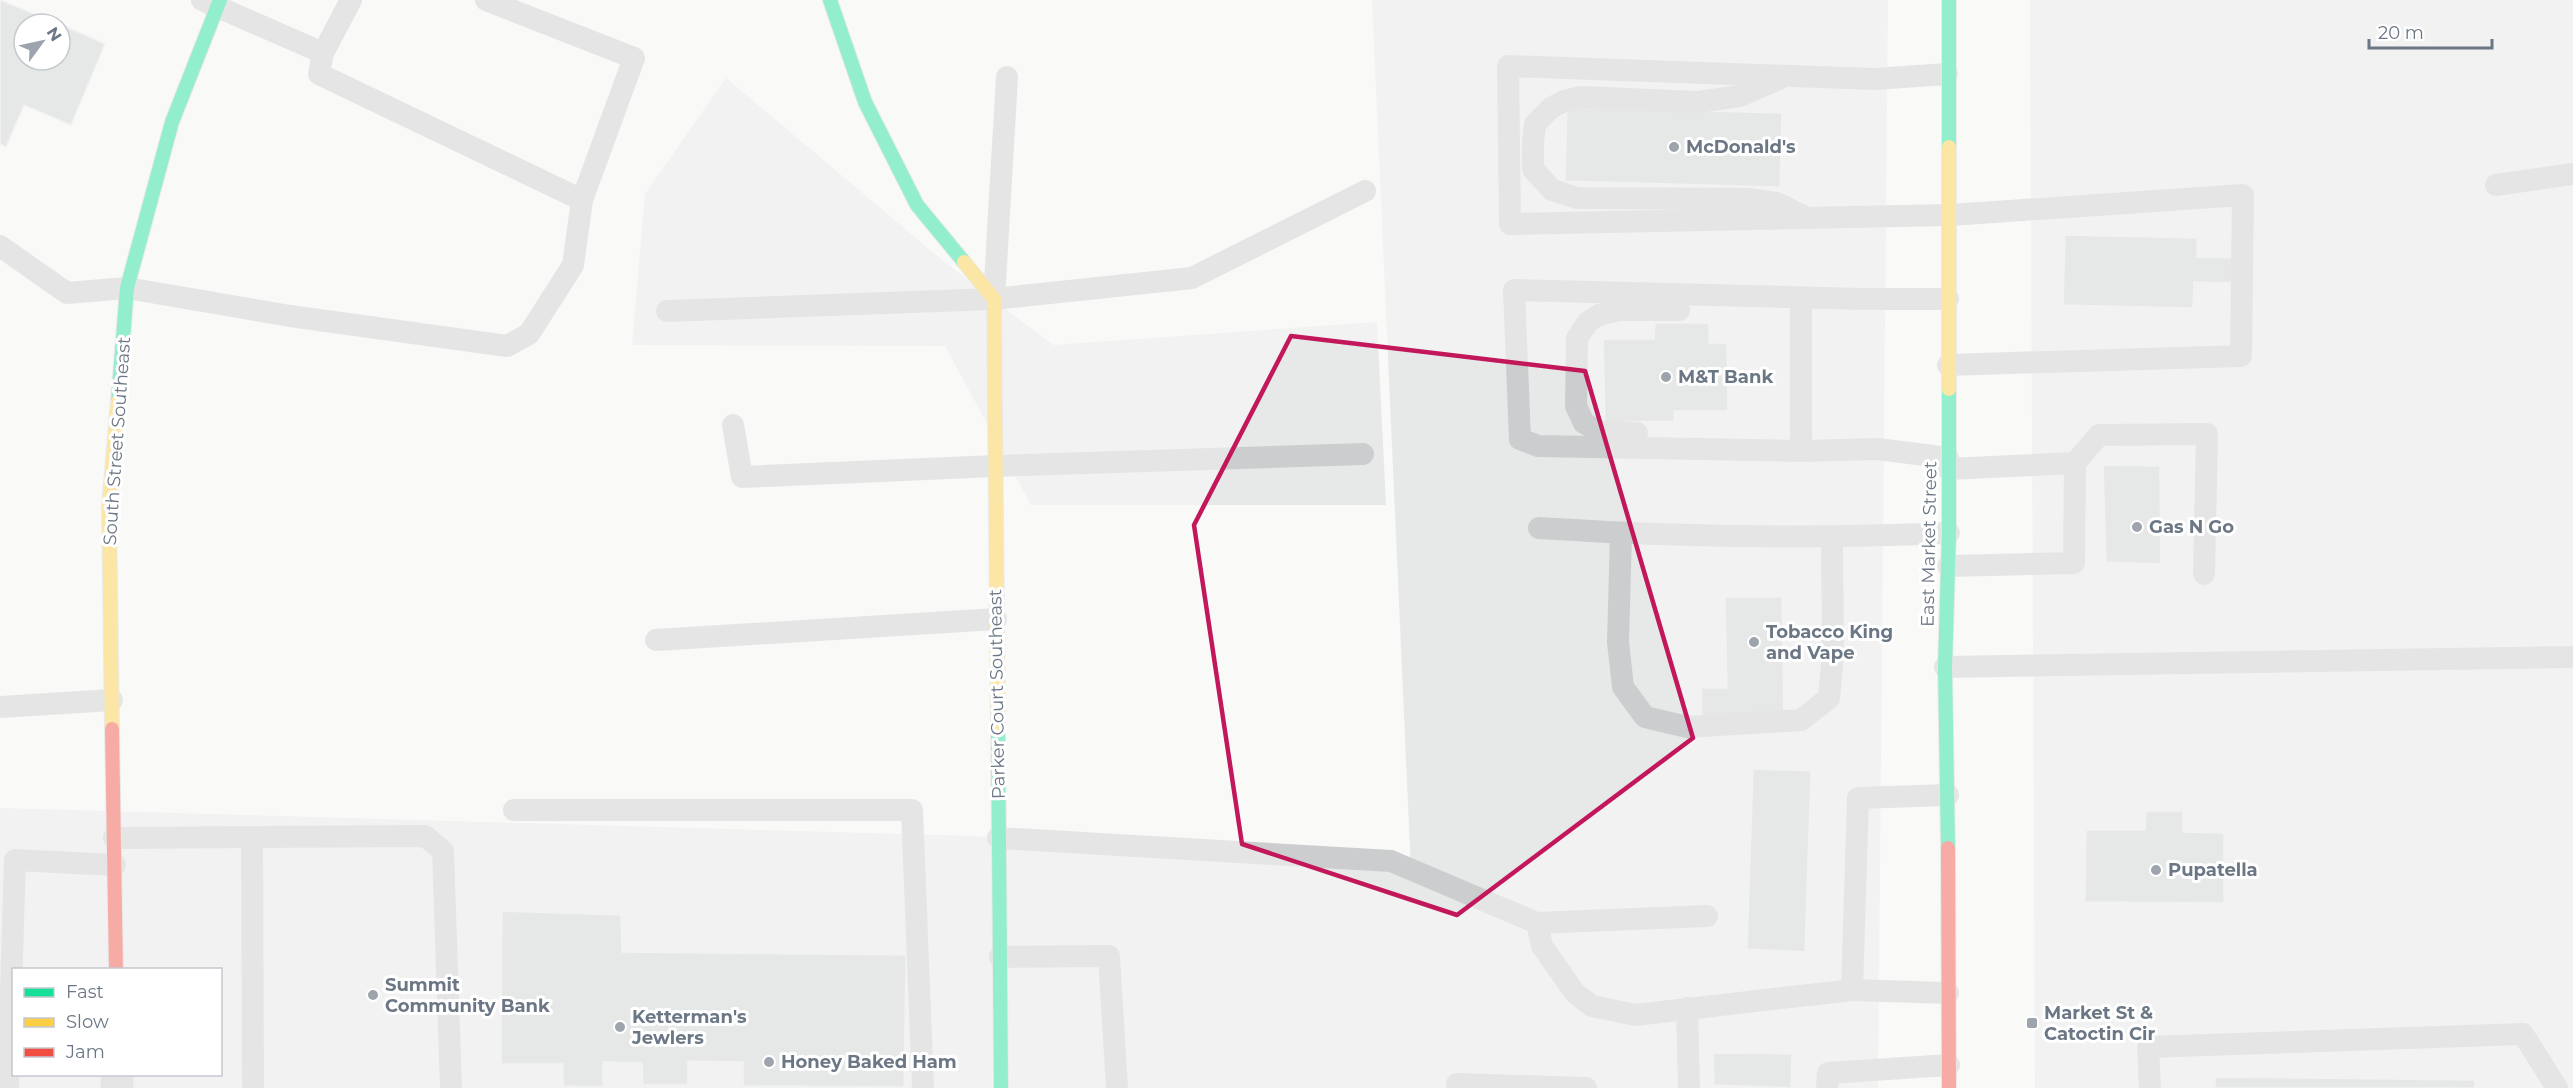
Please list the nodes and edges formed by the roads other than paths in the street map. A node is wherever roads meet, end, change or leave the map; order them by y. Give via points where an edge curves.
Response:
1 (351, 0) edge
2 (486, 0) edge
3 (830, 0) edge
4 (1949, 0) edge
5 (213, 2) edge
6 (323, 53) junction
7 (1947, 74) junction
8 (1786, 76) junction
9 (1007, 77) dead end
10 (2573, 174) edge
11 (2496, 185) dead end
12 (1365, 191) dead end
13 (582, 200) junction
14 (1950, 215) junction
15 (1808, 219) junction
16 (0, 246) edge
17 (128, 288) junction
18 (1723, 297) junction
19 (1801, 298) junction
20 (994, 299) junction
21 (1948, 299) junction
22 (667, 311) dead end
23 (1948, 365) junction
24 (733, 425) dead end
25 (1707, 449) junction
26 (1801, 451) junction
27 (1363, 454) dead end
28 (1948, 463) junction
29 (2075, 463) junction
30 (995, 466) junction
31 (1539, 528) dead end
32 (1948, 533) junction
33 (1621, 534) junction
34 (1832, 537) junction
35 (1948, 566) junction
36 (2204, 574) dead end
37 (996, 619) junction
38 (656, 640) dead end
39 (2573, 657) edge
40 (1946, 667) junction
41 (112, 699) junction
42 (0, 707) edge
43 (1948, 795) junction
44 (514, 810) dead end
45 (252, 837) junction
46 (114, 838) junction
47 (998, 838) junction
48 (8, 860) edge
49 (114, 865) junction
50 (1707, 916) dead end
51 (1537, 922) junction
52 (1000, 957) junction
53 (116, 968) edge
54 (1852, 990) junction
55 (1948, 993) junction
56 (1687, 1008) junction
57 (1948, 1077) edge
58 (8, 1088) edge
59 (254, 1088) edge
60 (451, 1088) edge
61 (923, 1088) edge
62 (1001, 1088) edge
63 (1117, 1088) edge
64 (1457, 1088) edge
65 (1586, 1088) edge
66 (1689, 1088) edge
67 (1827, 1088) edge
68 (2150, 1088) edge
69 (2557, 1088) edge

1 - 6 lane
2 - 13 lane via 633,58
3 - 20 street via 865,102 917,205
4 - 7 street, East Market Street
5 - 6 lane
5 - 17 street, South Street Southeast via 172,122
6 - 13 lane via 319,74
7 - 8 lane via 1875,79
7 - 14 street, East Market Street
8 - 15 lane via 1740,96 1698,102 1581,97 1564,101 1535,124 1533,169 1552,190 1577,198 1748,199 1777,203
8 - 15 lane via 1508,66 1510,224
9 - 20 lane, Parker Court Southeast
10 - 11 lane
12 - 20 lane via 1192,278
13 - 17 lane via 573,265 529,334 507,346 290,316
14 - 15 lane
14 - 21 street, East Market Street
14 - 23 lane via 2243,195 2241,356
16 - 17 lane via 67,293
17 - 41 street, South Street Southeast via 109,507
18 - 19 lane
18 - 25 lane via 1681,310 1619,310 1599,315 1581,329 1577,338 1576,406 1584,423 1598,431 1668,434
18 - 25 lane via 1514,290 1520,439 1538,446
19 - 21 lane
19 - 26 lane
20 - 22 lane
20 - 30 street, Parker Court Southeast
21 - 23 street, East Market Street
23 - 28 street, East Market Street
24 - 30 lane via 742,477
25 - 26 lane
26 - 28 lane via 1878,449
27 - 30 lane
28 - 29 lane
28 - 32 street, East Market Street
29 - 35 lane via 2074,563
29 - 36 lane via 2099,435 2207,434
30 - 37 street, Parker Court Southeast
31 - 33 lane
32 - 34 lane
32 - 35 street, East Market Street
33 - 34 lane
33 - 34 lane via 1618,642 1623,687 1645,717 1687,727 1801,720 1829,698 1833,653
35 - 40 street, East Market Street
37 - 38 lane
37 - 47 street, Parker Court Southeast
39 - 40 lane
40 - 43 street, East Market Street
41 - 42 lane
41 - 46 street, South Street Southeast
43 - 54 lane via 1858,798
43 - 55 street, East Market Street
44 - 61 lane via 912,810
45 - 46 lane
45 - 59 lane
45 - 60 lane via 425,836 443,851
46 - 49 street, South Street Southeast
47 - 51 lane via 1391,861
47 - 52 street, Parker Court Southeast
48 - 49 lane
48 - 58 lane
49 - 53 street, South Street Southeast
50 - 51 lane
51 - 56 lane via 1542,946 1575,993 1592,1006 1635,1015
52 - 62 street, Parker Court Southeast
52 - 63 lane via 1108,956
54 - 55 lane
54 - 56 lane
55 - 57 street, East Market Street
56 - 66 lane
57 - 67 lane via 1828,1073
64 - 65 lane via 1457,1084
68 - 69 lane via 2148,1047 2523,1034

